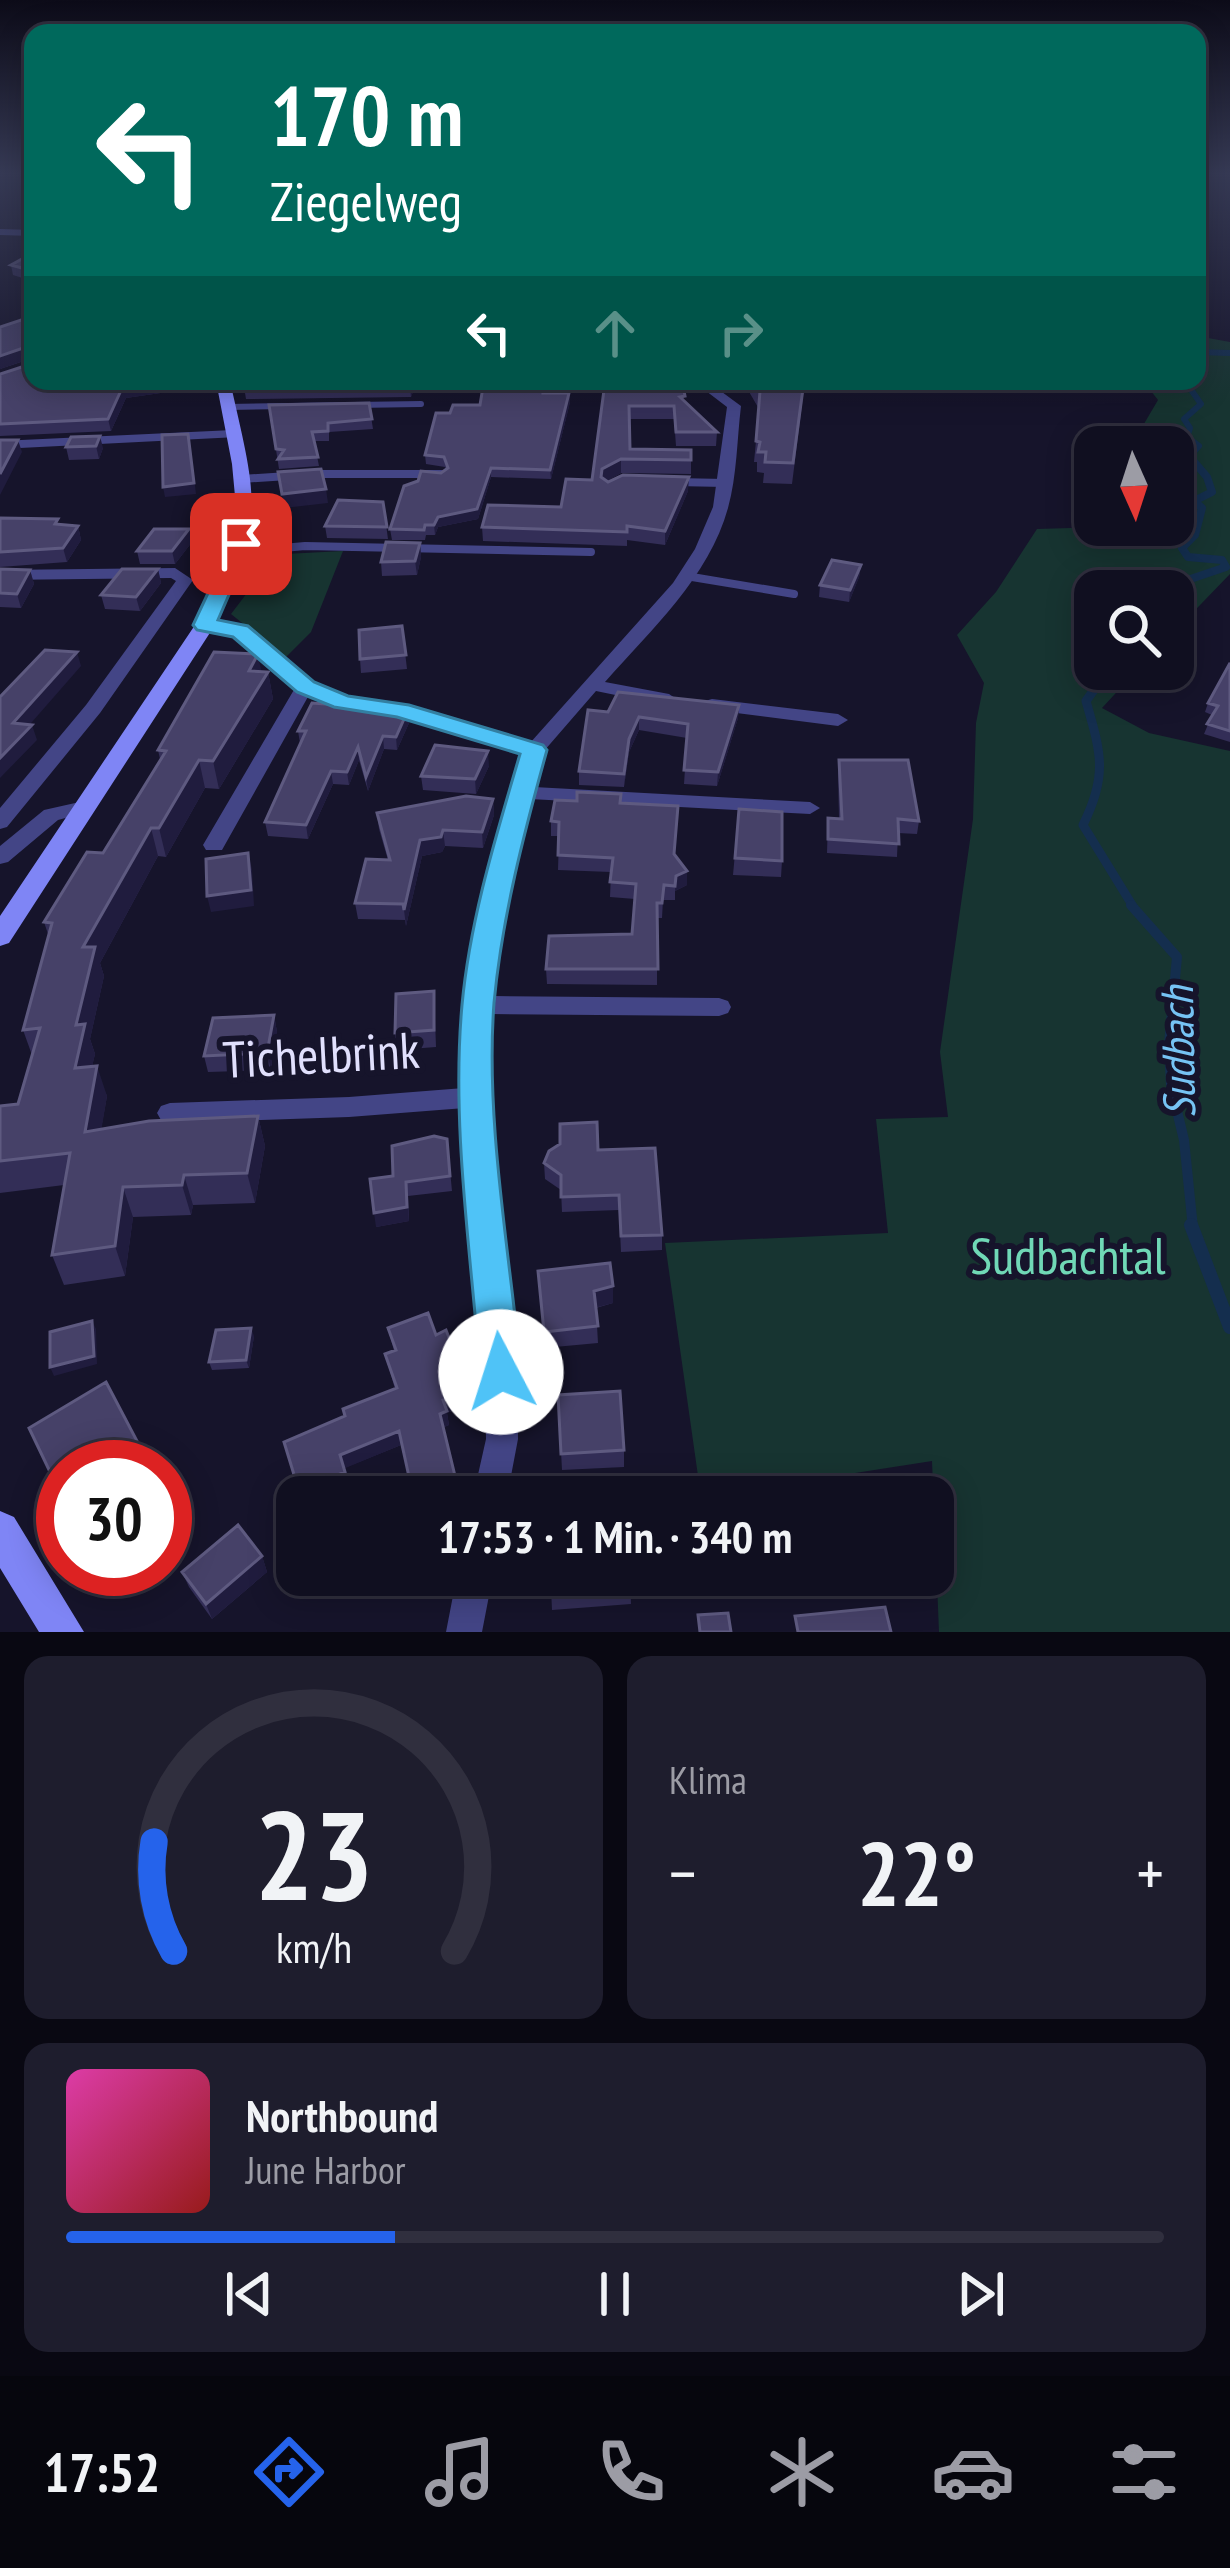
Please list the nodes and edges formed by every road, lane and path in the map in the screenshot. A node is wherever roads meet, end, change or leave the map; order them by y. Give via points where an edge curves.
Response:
1 (225, 390) edge
2 (712, 390) edge
3 (421, 404) dead end
4 (228, 407) junction
5 (233, 434) junction
6 (0, 446) edge
7 (441, 474) edge
8 (240, 479) junction
9 (656, 482) edge
10 (725, 482) junction
11 (239, 552) junction
12 (591, 552) dead end
13 (0, 575) edge
14 (686, 576) junction
15 (794, 593) dead end
16 (205, 625) junction
17 (593, 685) junction
18 (305, 687) junction
19 (838, 720) dead end
20 (534, 750) junction
21 (525, 793) junction
22 (84, 806) junction
23 (810, 808) dead end
24 (0, 822) edge
25 (214, 845) dead end
26 (0, 857) edge
27 (0, 937) edge
28 (478, 1005) junction
29 (719, 1007) dead end
30 (477, 1097) junction
31 (170, 1113) dead end
32 (494, 1476) edge
33 (0, 1531) edge
34 (471, 1596) edge
35 (63, 1632) edge
36 (464, 1632) edge

1 - 4 main road
2 - 10 street via 734,406
3 - 4 lane
4 - 5 main road
5 - 6 street
5 - 8 main road
7 - 8 lane
8 - 11 main road
9 - 10 lane
10 - 14 street
11 - 12 lane
11 - 16 main road
13 - 24 street via 175,573 185,580
14 - 15 lane
14 - 17 street
16 - 18 street via 240,631
16 - 22 main road
17 - 19 street
17 - 20 street
18 - 20 street
18 - 25 street
20 - 21 street, Tichelbrink
21 - 23 street
21 - 28 street, Tichelbrink via 500,871
22 - 26 street via 51,815
22 - 27 main road
28 - 29 street, Tichelbrink
28 - 30 street, Tichelbrink
30 - 31 street, Tichelbrink
30 - 32 street, Tichelbrink via 501,1372
33 - 35 main road
34 - 36 street

